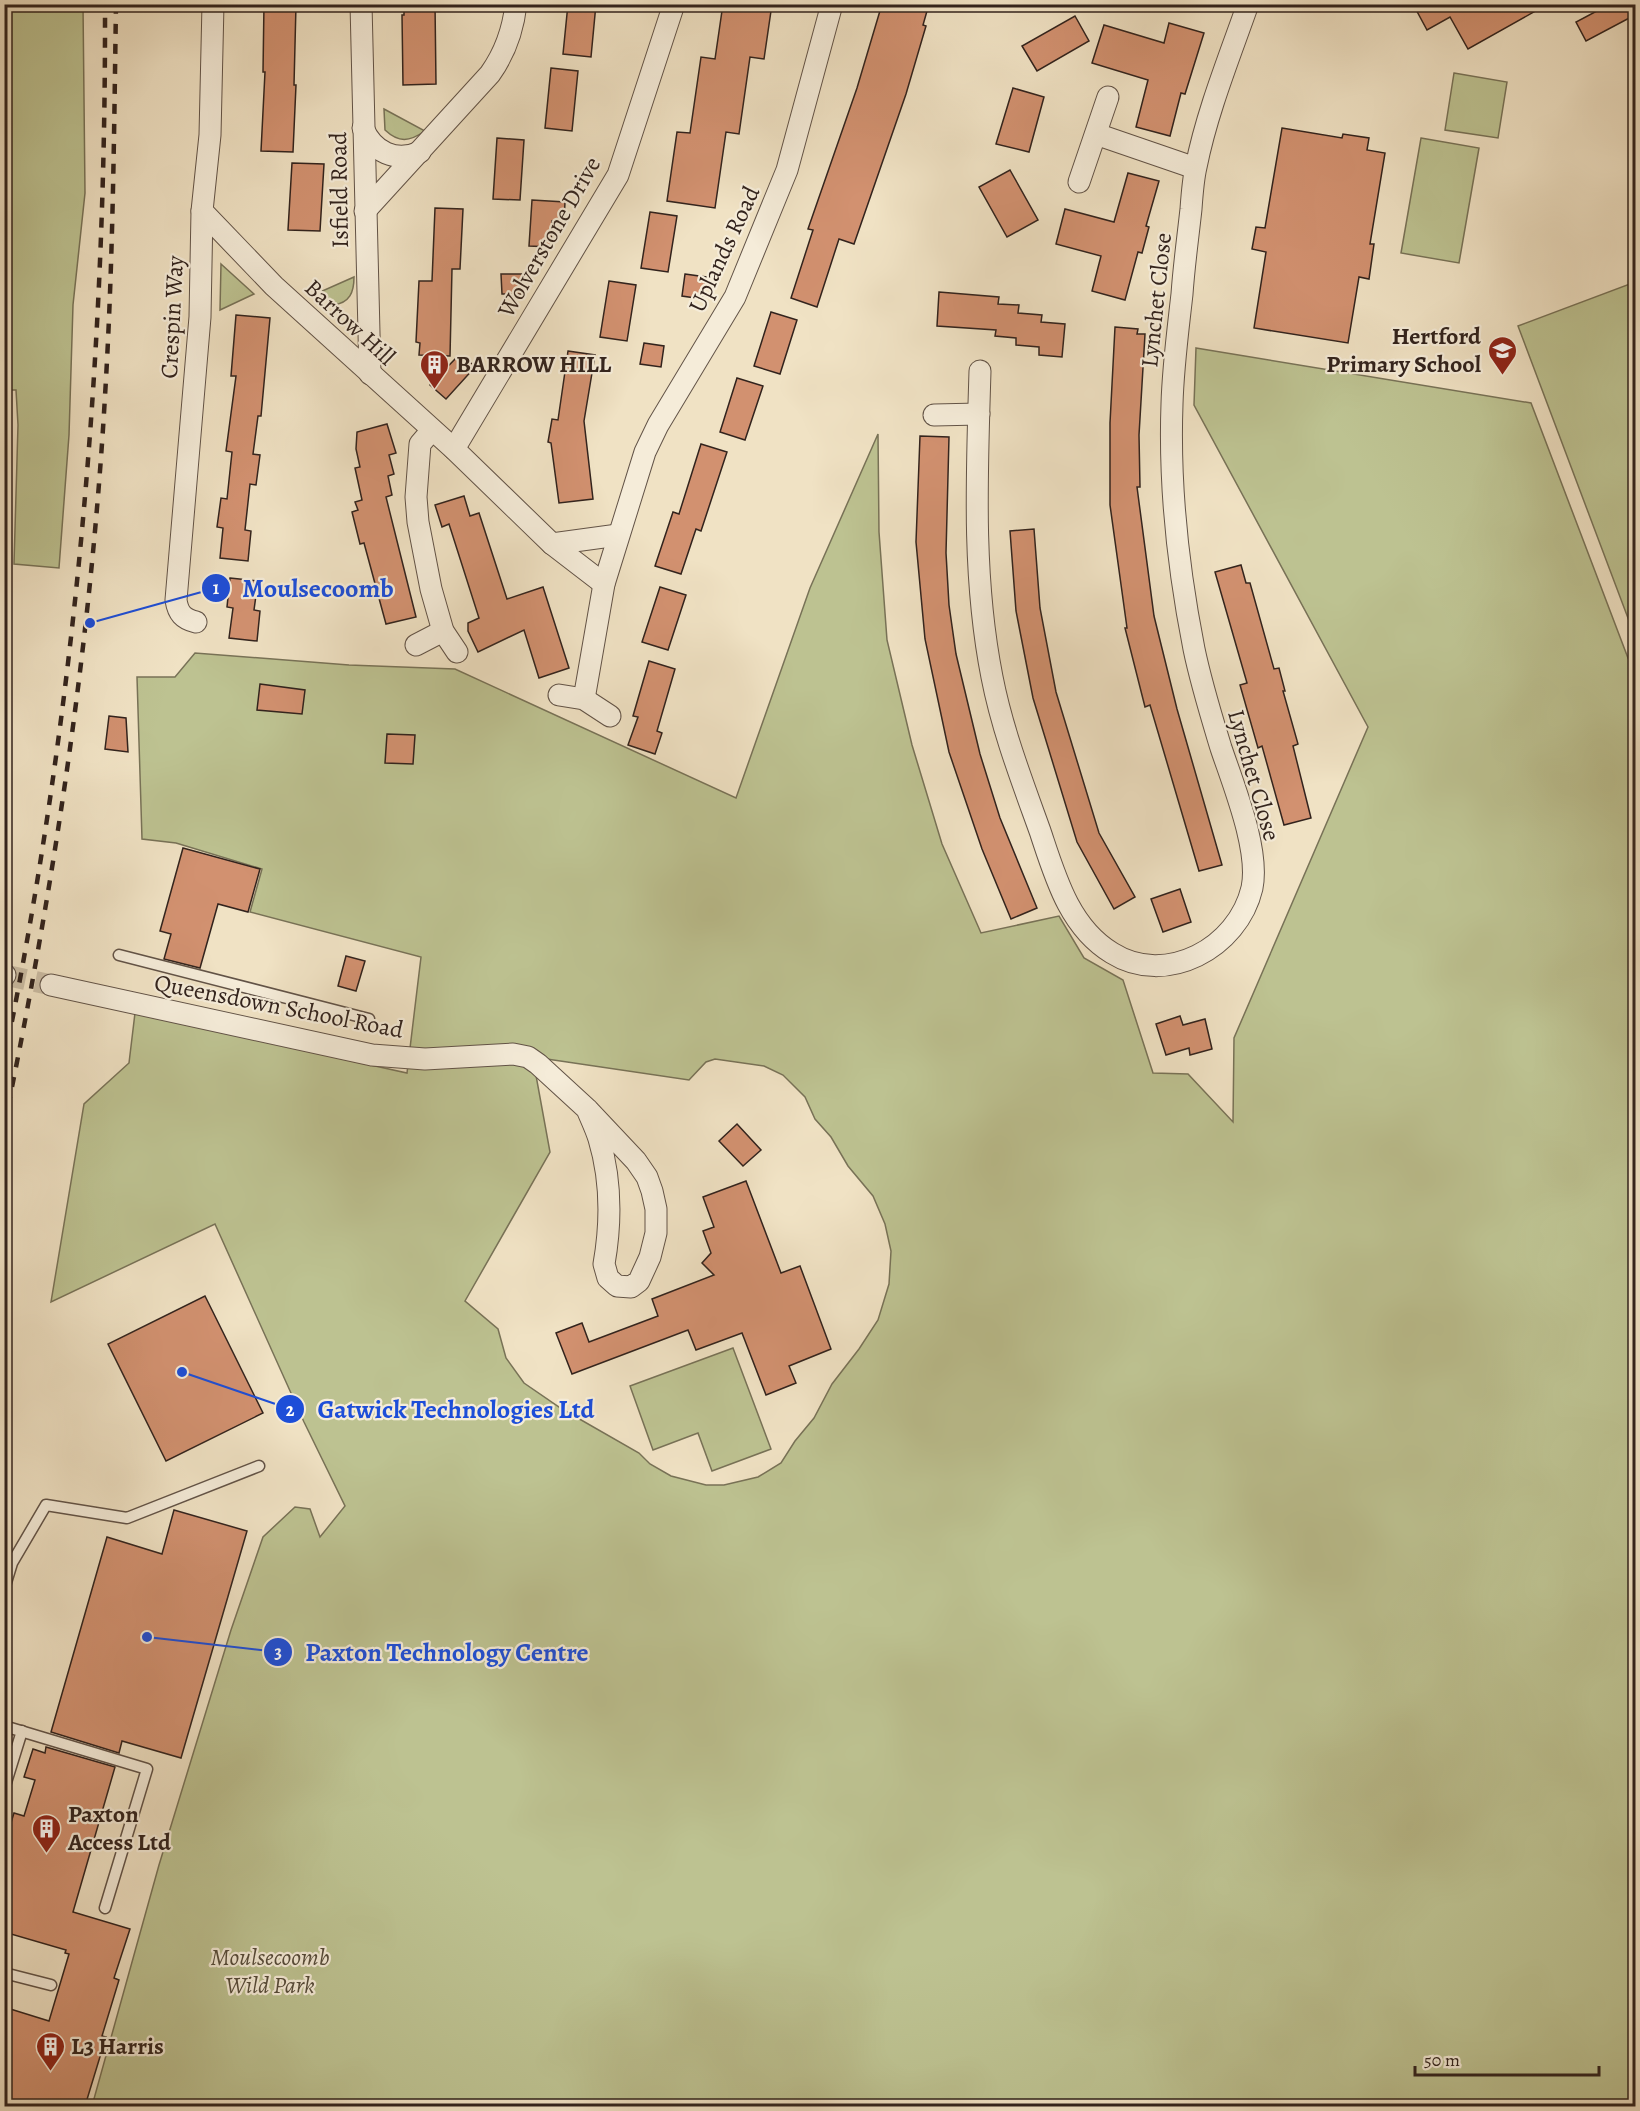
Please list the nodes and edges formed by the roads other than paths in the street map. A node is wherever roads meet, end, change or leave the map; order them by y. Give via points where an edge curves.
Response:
1 (213, 4) edge
2 (361, 4) edge
3 (516, 4) edge
4 (674, 4) edge
5 (832, 4) edge
6 (1248, 4) edge
7 (1108, 97) dead end
8 (363, 128) junction
9 (1096, 135) junction
10 (420, 152) junction
11 (1195, 168) junction
12 (1079, 183) dead end
13 (202, 211) junction
14 (365, 211) junction
15 (980, 371) dead end
16 (370, 375) junction
17 (979, 414) junction
18 (934, 415) dead end
19 (432, 430) junction
20 (454, 449) junction
21 (618, 535) junction
22 (552, 544) junction
23 (604, 584) junction
24 (195, 622) dead end
25 (443, 631) junction
26 (416, 645) dead end
27 (457, 652) dead end
28 (559, 695) dead end
29 (584, 699) junction
30 (610, 716) dead end
31 (119, 955) dead end
32 (51, 985) tunnel mouth
33 (369, 1019) dead end
34 (587, 1109) junction
35 (259, 1466) dead end
36 (4, 1589) edge
37 (4, 1726) edge
38 (22, 1731) junction
39 (4, 1789) edge
40 (105, 1908) dead end
41 (4, 1973) edge
42 (51, 1985) dead end

1 - 13 street, Crespin Way via 210,135
2 - 8 street, Isfield Road
3 - 10 street via 501,58
4 - 20 street, Wolverstone Drive via 618,175
5 - 21 street, Uplands Road via 787,170 735,297 657,425
6 - 11 street, Lynchet Close
7 - 9 street
8 - 10 street via 371,143 387,154 405,156
8 - 14 street, Isfield Road
9 - 11 street
9 - 12 street
10 - 14 street
11 - 17 street, Lynchet Close via 1172,404 1175,538 1194,652 1246,826 1253,874 1252,889 1235,923 1215,944 1191,959 1167,966 1125,960 1090,936 1064,896 1005,729 992,679 976,525
13 - 16 street, Barrow Hill via 274,286
13 - 24 street, Crespin Way via 200,317 176,600 179,612
14 - 16 street, Isfield Road
15 - 17 street, Lynchet Close
16 - 19 street, Barrow Hill
17 - 18 street
19 - 20 street, Barrow Hill
19 - 25 street via 420,444 416,497 431,589
20 - 22 street, Barrow Hill
21 - 22 street
21 - 23 street, Uplands Road
22 - 23 street, Barrow Hill
23 - 29 street, Uplands Road
25 - 26 street
25 - 27 street
28 - 29 street
29 - 30 street
31 - 33 lane
32 - 34 street, Queensdown School Road via 372,1055 425,1059 522,1054
34 - 34 street, Queensdown School Road via 636,1161 652,1191 654,1242 643,1274 631,1287 614,1284 604,1264 607,1180
35 - 36 lane via 127,1518 46,1505 12,1563
37 - 38 lane
38 - 39 lane
38 - 40 lane via 147,1769
41 - 42 lane

